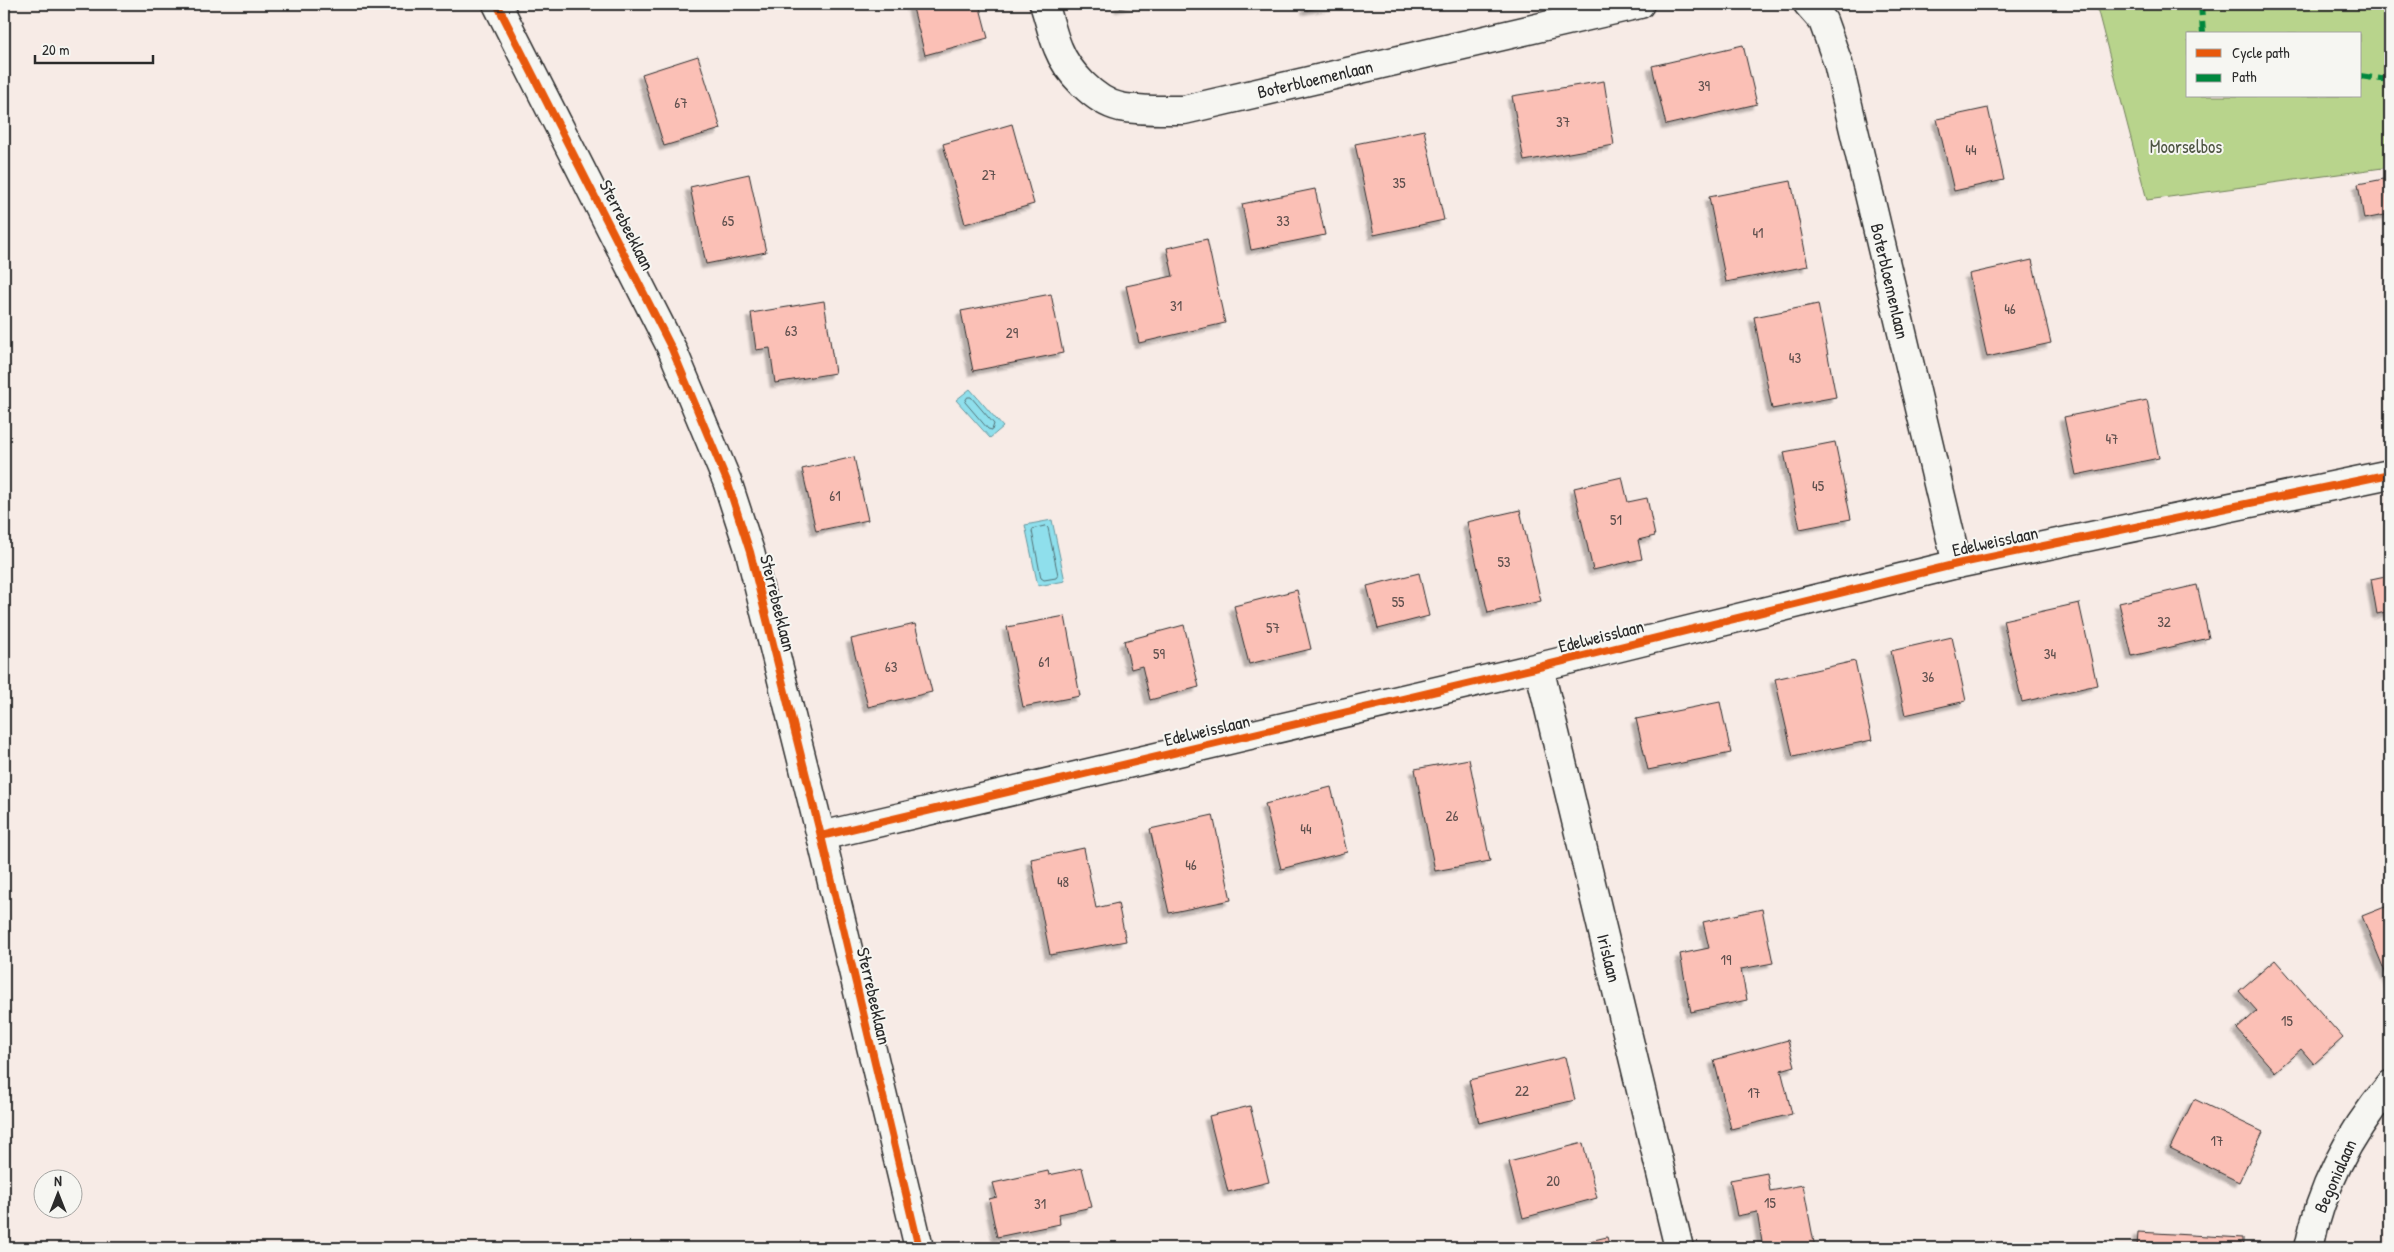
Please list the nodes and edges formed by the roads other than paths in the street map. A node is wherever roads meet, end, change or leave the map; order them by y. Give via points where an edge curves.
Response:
1 (497, 4) edge
2 (1044, 4) edge
3 (1640, 4) edge
4 (1808, 4) edge
5 (2390, 474) edge
6 (1957, 564) junction
7 (1539, 667) junction
8 (821, 836) junction
9 (2390, 1085) edge
10 (920, 1248) edge
11 (1680, 1248) edge
12 (2309, 1248) edge

1 - 8 street, Sterrebeeklaan via 672,349 728,481 750,552
2 - 3 street, Boterbloemenlaan via 1066,64 1091,90 1118,106 1184,110
4 - 6 street, Boterbloemenlaan via 1823,21 1838,63
5 - 6 street, Edelweisslaan
6 - 7 street, Edelweisslaan
7 - 8 street, Edelweisslaan
7 - 11 street, Irislaan
8 - 10 street, Sterrebeeklaan
9 - 12 street, Begonialaan via 2342,1152 2327,1187

